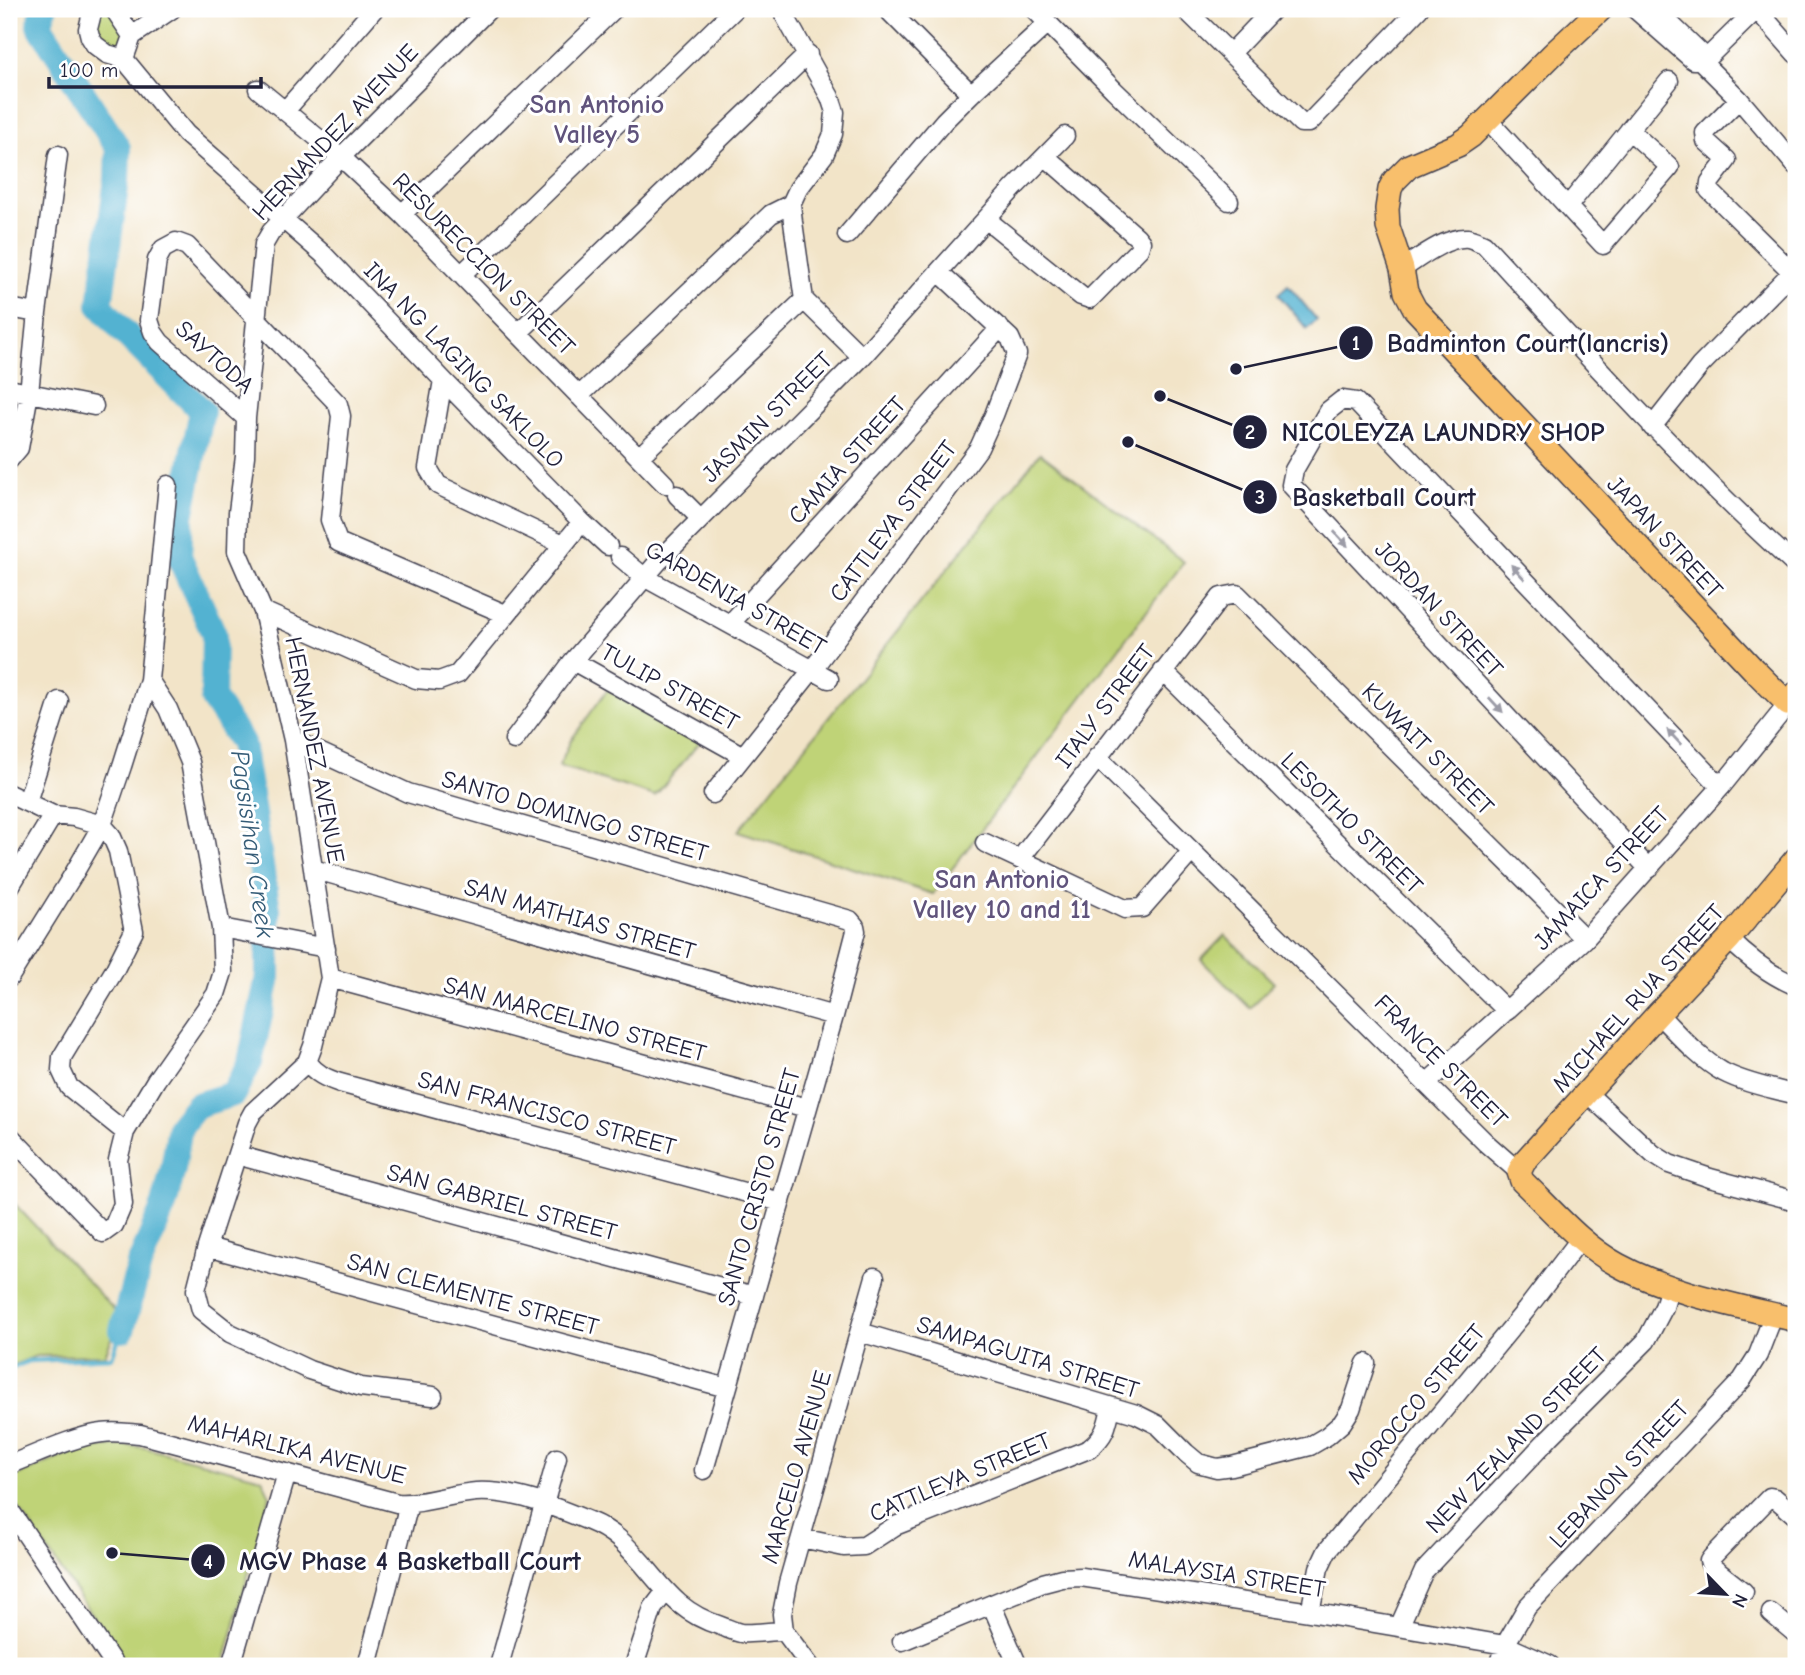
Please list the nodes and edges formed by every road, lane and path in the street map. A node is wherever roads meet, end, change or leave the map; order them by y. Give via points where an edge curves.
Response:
1 (93, 9) edge
2 (114, 9) edge
3 (172, 9) edge
4 (374, 9) edge
5 (489, 9) edge
6 (614, 9) edge
7 (735, 9) edge
8 (781, 9) edge
9 (887, 9) edge
10 (1034, 9) edge
11 (1185, 9) edge
12 (1273, 9) edge
13 (1419, 9) edge
14 (1601, 9) edge
15 (1644, 10) edge
16 (1048, 23) junction
17 (132, 36) junction
18 (1231, 53) junction
19 (808, 54) junction
20 (1796, 54) edge
21 (124, 59) junction
22 (1701, 61) junction
23 (1669, 80) dead end
24 (258, 89) dead end
25 (971, 94) junction
26 (1739, 99) junction
27 (285, 111) junction
28 (1488, 120) junction
29 (1629, 130) junction
30 (1065, 136) dead end
31 (58, 155) dead end
32 (341, 156) junction
33 (1046, 157) junction
34 (1796, 166) edge
35 (1229, 201) dead end
36 (791, 204) junction
37 (1567, 206) junction
38 (402, 214) junction
39 (284, 219) junction
40 (986, 219) junction
41 (847, 235) dead end
42 (1402, 269) junction
43 (1794, 270) edge
44 (939, 272) junction
45 (461, 275) junction
46 (804, 300) junction
47 (9, 308) edge
48 (37, 313) junction
49 (256, 318) junction
50 (1000, 328) junction
51 (518, 334) junction
52 (862, 357) junction
53 (443, 380) junction
54 (9, 389) edge
55 (29, 393) junction
56 (579, 396) junction
57 (94, 406) dead end
58 (246, 418) junction
59 (1652, 427) junction
60 (639, 457) junction
61 (9, 460) edge
62 (168, 485) dead end
63 (701, 519) junction
64 (582, 522) junction
65 (563, 544) junction
66 (614, 552) joint
67 (1796, 566) edge
68 (644, 577) junction
69 (1237, 594) joint
70 (263, 611) junction
71 (505, 614) junction
72 (730, 624) junction
73 (573, 661) junction
74 (813, 670) junction
75 (1163, 671) junction
76 (149, 680) junction
77 (829, 680) dead end
78 (1792, 699) edge
79 (59, 701) dead end
80 (293, 740) junction
81 (514, 740) dead end
82 (743, 756) junction
83 (1097, 757) junction
84 (1721, 787) junction
85 (9, 794) edge
86 (713, 794) dead end
87 (27, 802) junction
88 (53, 815) junction
89 (102, 825) junction
90 (985, 843) dead end
91 (1192, 852) junction
92 (1020, 859) junction
93 (1796, 859) edge
94 (313, 869) junction
95 (1649, 869) junction
96 (9, 888) edge
97 (850, 920) joint
98 (221, 928) junction
99 (1585, 939) junction
100 (1729, 939) junction
101 (326, 948) junction
102 (9, 978) edge
103 (330, 978) junction
104 (1796, 986) edge
105 (1507, 1011) junction
106 (1658, 1014) junction
107 (834, 1016) junction
108 (307, 1062) junction
109 (1427, 1083) junction
110 (1587, 1093) junction
111 (1796, 1095) edge
112 (807, 1108) junction
113 (125, 1132) junction
114 (9, 1135) edge
115 (237, 1155) junction
116 (1519, 1172) junction
117 (1796, 1201) edge
118 (781, 1202) junction
119 (1581, 1238) junction
120 (207, 1247) junction
121 (875, 1277) dead end
122 (1670, 1287) junction
123 (754, 1296) junction
124 (1785, 1317) edge
125 (860, 1332) junction
126 (1366, 1363) dead end
127 (727, 1388) junction
128 (433, 1396) dead end
129 (1111, 1407) junction
130 (557, 1458) dead end
131 (9, 1465) edge
132 (704, 1470) dead end
133 (287, 1473) junction
134 (409, 1504) junction
135 (545, 1504) junction
136 (9, 1509) edge
137 (1796, 1516) edge
138 (801, 1538) junction
139 (666, 1591) junction
140 (1744, 1592) dead end
141 (992, 1605) junction
142 (1310, 1612) junction
143 (1771, 1613) dead end
144 (1399, 1627) junction
145 (784, 1630) junction
146 (1796, 1634) edge
147 (902, 1642) dead end
148 (1505, 1645) junction
149 (1550, 1665) edge
150 (115, 1666) edge
151 (231, 1666) edge
152 (367, 1666) edge
153 (499, 1666) edge
154 (634, 1666) edge
155 (810, 1666) edge
156 (1018, 1666) edge
157 (1498, 1666) edge

1 - 21 street via 90,37 107,54
2 - 17 street
3 - 17 street
4 - 27 street
5 - 32 street, HERNANDEZ AVENUE
6 - 38 street
7 - 45 street
8 - 19 street
9 - 25 street
10 - 16 street
11 - 18 street
12 - 18 street
13 - 18 street via 1308,123 1301,123
14 - 28 main road, JAPAN STREET
15 - 22 street via 1693,60
16 - 25 street
16 - 35 street
17 - 21 street
19 - 36 street via 835,112 824,155
19 - 51 street
20 - 22 street via 1760,13 1754,12
21 - 39 street, INA NG LAGING SAKLOLO via 186,134
22 - 26 street
23 - 29 street
24 - 27 street, RESURECCION STREET
25 - 41 street
26 - 34 street
26 - 43 street via 1706,133 1706,141 1727,160 1709,190
27 - 32 street, RESURECCION STREET
28 - 37 street
28 - 42 main road, JAPAN STREET via 1458,145 1409,166 1394,181 1388,227
29 - 37 street
29 - 37 street via 1670,167 1603,245
30 - 33 street, JASMIN STREET
31 - 48 street
32 - 38 street, RESURECCION STREET
32 - 39 street, HERNANDEZ AVENUE
33 - 40 street, JASMIN STREET
33 - 40 street via 1137,237 1139,249 1090,299
36 - 46 street
36 - 56 street via 771,214
38 - 45 street, RESURECCION STREET
39 - 49 street, HERNANDEZ AVENUE via 264,244
39 - 53 street, INA NG LAGING SAKLOLO
40 - 44 street, JASMIN STREET
42 - 59 street via 1452,240 1468,238 1484,244
42 - 78 main road, JAPAN STREET via 1415,309 1754,670
43 - 59 street via 1700,366
44 - 50 street, CATTLEYA STREET
44 - 52 street, JASMIN STREET
45 - 51 street, RESURECCION STREET
46 - 52 street
46 - 60 street
47 - 48 street
48 - 55 street
49 - 58 street, HERNANDEZ AVENUE
49 - 58 street, SAYTODA via 187,246 176,242 163,249 157,260 149,320 153,332
49 - 71 street via 338,404 341,416 330,520 338,542
50 - 72 street, CAMIA STREET
50 - 74 street, CATTLEYA STREET via 1017,354 979,448
51 - 56 street, RESURECCION STREET
52 - 63 street, JASMIN STREET
53 - 64 street, INA NG LAGING SAKLOLO
53 - 65 street via 428,468 438,485
54 - 55 street
55 - 57 street
55 - 61 street via 19,448
56 - 60 street, RESURECCION STREET
58 - 70 street, HERNANDEZ AVENUE via 237,551
59 - 67 street
60 - 63 street, RESURECCION STREET
62 - 76 street
63 - 68 street, JASMIN STREET
64 - 65 street
64 - 66 street, INA NG LAGING SAKLOLO
65 - 71 street
66 - 68 street, GARDENIA STREET
68 - 72 street, GARDENIA STREET
68 - 73 street, JASMIN STREET
69 - 75 street, ITALY STREET via 1221,597
69 - 99 street, KUWAIT STREET
70 - 71 street via 416,679 439,681 458,674
70 - 80 street, HERNANDEZ AVENUE
72 - 74 street, GARDENIA STREET
73 - 81 street, JASMIN STREET
73 - 82 street, TULIP STREET
74 - 77 street, GARDENIA STREET
74 - 82 street, CATTLEYA STREET
75 - 83 street, ITALY STREET
75 - 105 street, LESOTHO STREET
76 - 89 street
76 - 98 street via 168,709 190,762
78 - 84 street, JAMAICA STREET
79 - 87 street
80 - 94 street, HERNANDEZ AVENUE
80 - 97 street, SANTO DOMINGO STREET via 408,793
82 - 86 street, CATTLEYA STREET
83 - 91 street, FRANCE STREET
83 - 92 street, ITALY STREET
84 - 95 street, JAMAICA STREET
84 -> 95 street, JORDAN STREET via 1356,402 1342,400 1328,411 1294,470 1291,485
85 - 87 street
87 - 88 street
88 - 89 street
88 - 96 street
89 - 102 street
89 - 113 street via 118,851 134,931 62,1057 61,1070 69,1087
90 - 92 street
91 - 92 street via 1142,908 1125,909
91 - 109 street, FRANCE STREET
93 - 100 main road, MICHAEL RUA STREET
94 - 101 street, HERNANDEZ AVENUE
94 - 107 street, SAN MATHIAS STREET
95 - 99 street, JAMAICA STREET
97 - 107 street, SANTO CRISTO STREET via 856,931
98 - 101 street
98 - 113 street via 223,972 216,994
99 - 105 street, JAMAICA STREET
100 - 104 street via 1777,978
100 - 106 main road, MICHAEL RUA STREET
101 - 103 street, HERNANDEZ AVENUE
103 - 108 street, HERNANDEZ AVENUE
103 - 112 street, SAN MARCELINO STREET
105 - 109 street, JAMAICA STREET
106 - 110 main road, MICHAEL RUA STREET
106 - 111 street via 1724,1072
107 - 112 street, SANTO CRISTO STREET
108 - 115 street, HERNANDEZ AVENUE via 253,1112
108 - 118 street, SAN FRANCISCO STREET via 332,1081
109 - 116 street, FRANCE STREET
110 - 116 main road, MICHAEL RUA STREET
110 - 117 street via 1669,1164
112 - 118 street, SANTO CRISTO STREET
113 - 114 street via 118,1160 123,1205 114,1225 103,1233
115 - 120 street, HERNANDEZ AVENUE
115 - 123 street, SAN GABRIEL STREET
116 - 119 main road, FRANCE STREET via 1522,1181
118 - 123 street, SANTO CRISTO STREET
119 - 122 main road, FRANCE STREET via 1616,1264
119 - 142 street, MOROCCO STREET via 1327,1551
120 - 127 street, SAN CLEMENTE STREET
120 - 128 street, HERNANDEZ AVENUE via 196,1290 201,1310 230,1333 348,1383
121 - 125 street, MARCELO AVENUE
122 - 124 main road, FRANCE STREET
122 - 144 street, NEW ZEALAND STREET via 1646,1341 1424,1571
123 - 127 street, SANTO CRISTO STREET
124 - 148 street, LEBANON STREET via 1742,1380 1527,1607
125 - 129 street, SAMPAGUITA STREET
125 - 138 street, MARCELO AVENUE
126 - 129 street, SAMPAGUITA STREET via 1351,1409 1327,1436 1310,1446 1232,1466 1198,1464 1158,1425
127 - 132 street, SANTO CRISTO STREET
129 - 138 street, CATTLEYA STREET via 1106,1430 1088,1449 895,1526 864,1546
130 - 135 street
131 - 133 street, MAHARLIKA AVENUE via 98,1433 118,1432
133 - 134 street, MAHARLIKA AVENUE
133 - 151 street
134 - 135 street, MAHARLIKA AVENUE via 477,1492
134 - 152 street
135 - 139 street, MAHARLIKA AVENUE via 620,1538
135 - 153 street
136 - 150 street
137 - 140 street via 1770,1497 1709,1561
138 - 145 street, MARCELO AVENUE via 782,1614
139 - 145 street, MAHARLIKA AVENUE via 684,1609 740,1633
139 - 154 street via 653,1608
141 - 142 street, MALAYSIA STREET via 1043,1583 1082,1577
141 - 147 street, MALAYSIA STREET
141 - 156 street
142 - 144 street, MALAYSIA STREET
143 - 146 street
144 - 148 street, MALAYSIA STREET
145 - 155 street
148 - 149 street, MALAYSIA STREET
148 - 157 street, LEBANON STREET

